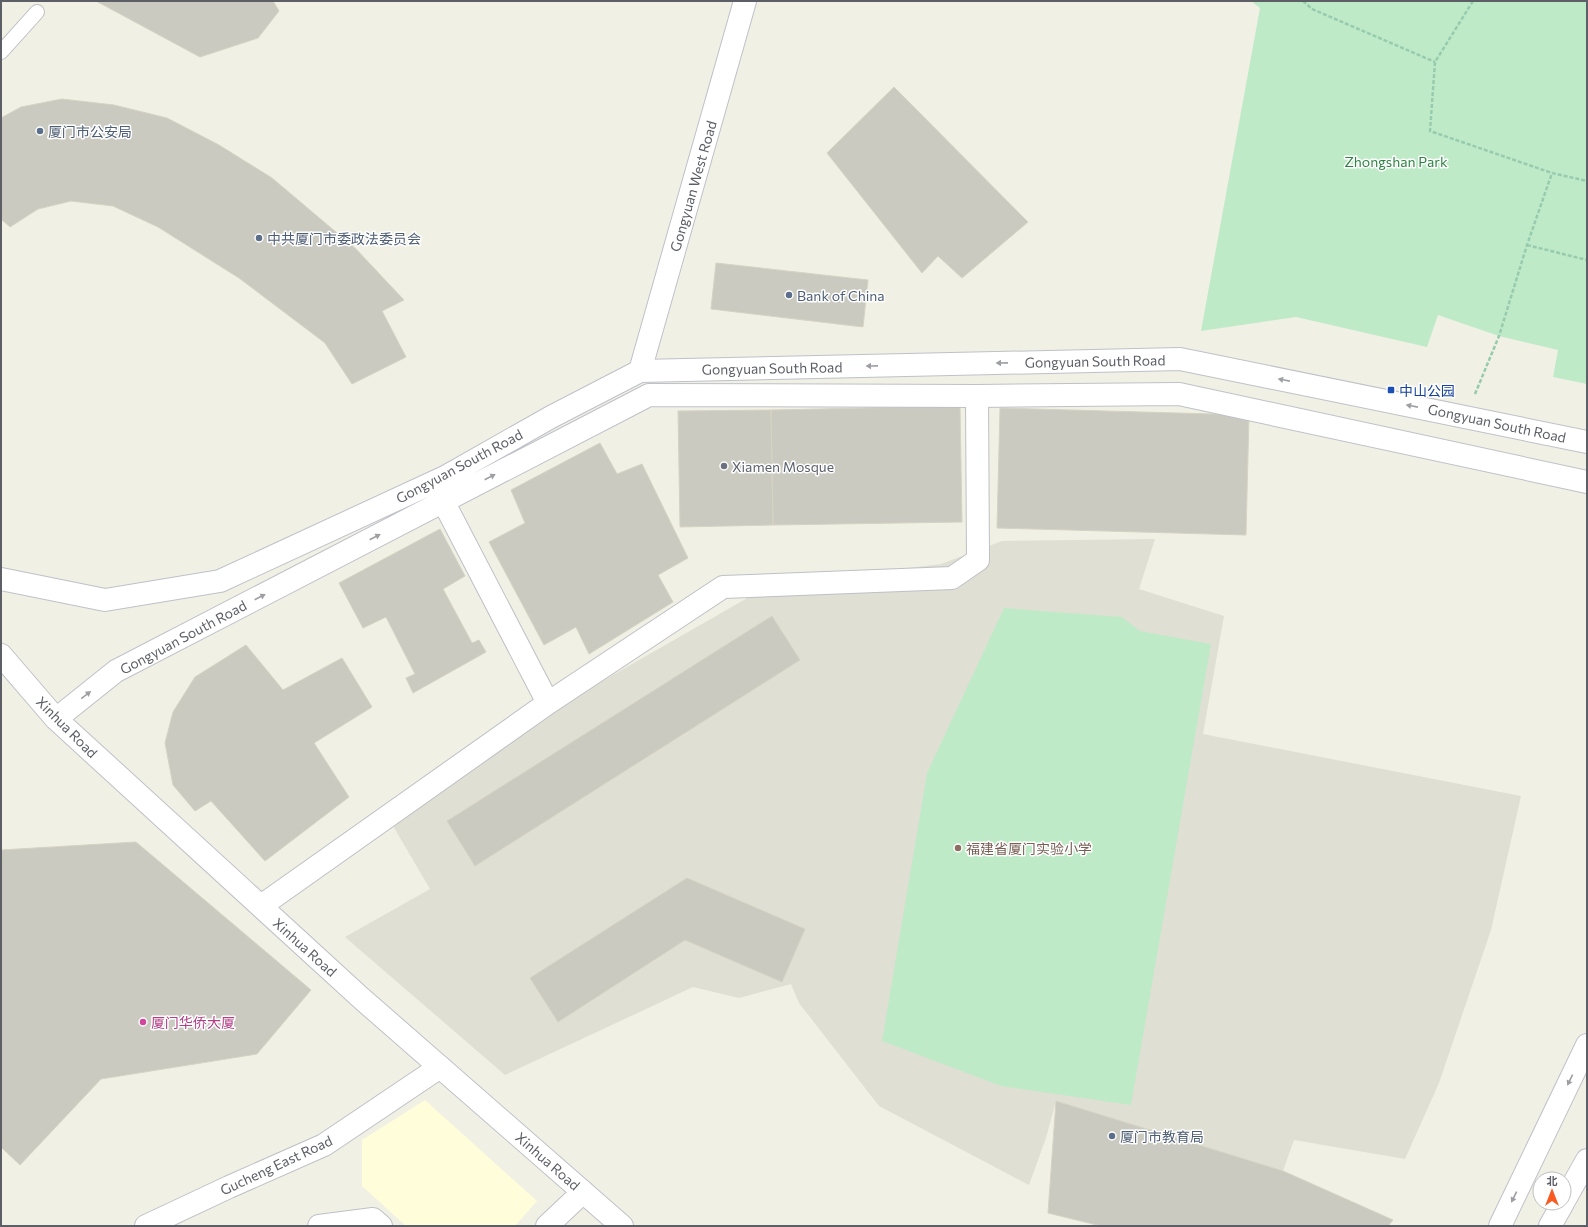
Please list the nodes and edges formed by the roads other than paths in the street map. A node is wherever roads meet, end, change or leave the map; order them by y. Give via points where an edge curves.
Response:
1 (745, 1) edge
2 (37, 12) dead end
3 (1, 52) edge
4 (640, 371) junction
5 (976, 396) junction
6 (1587, 442) edge
7 (1587, 482) edge
8 (443, 501) junction
9 (1, 579) edge
10 (1, 655) edge
11 (548, 703) junction
12 (56, 719) junction
13 (261, 906) junction
14 (1587, 1045) edge
15 (440, 1067) junction
16 (1587, 1160) edge
17 (1572, 1187) edge
18 (583, 1192) junction
19 (1559, 1211) edge
20 (146, 1226) edge
21 (319, 1226) edge
22 (381, 1226) edge
23 (547, 1226) edge
24 (622, 1226) edge
25 (1500, 1226) edge
26 (1550, 1226) edge

1 - 4 street, Gongyuan West Road
2 - 3 lane
6 -> 4 street, Gongyuan South Road via 1180,359
4 - 9 street, Gongyuan South Road via 551,417 445,477 220,581 105,600
5 - 7 street, Gongyuan South Road via 1179,394
8 -> 5 street, Gongyuan South Road via 649,395
5 - 11 street via 978,560 952,578 723,586
8 - 11 street
12 -> 8 street, Gongyuan South Road via 116,671
10 - 12 street, Xinhua Road
11 - 13 street
12 - 13 street, Xinhua Road
13 - 15 street, Xinhua Road
14 -> 25 street
15 - 18 street, Xinhua Road
15 - 20 street, Gucheng East Road via 324,1145
16 - 17 street
18 - 23 street
18 - 24 street, Xinhua Road
19 - 26 street
21 - 22 street via 373,1219

